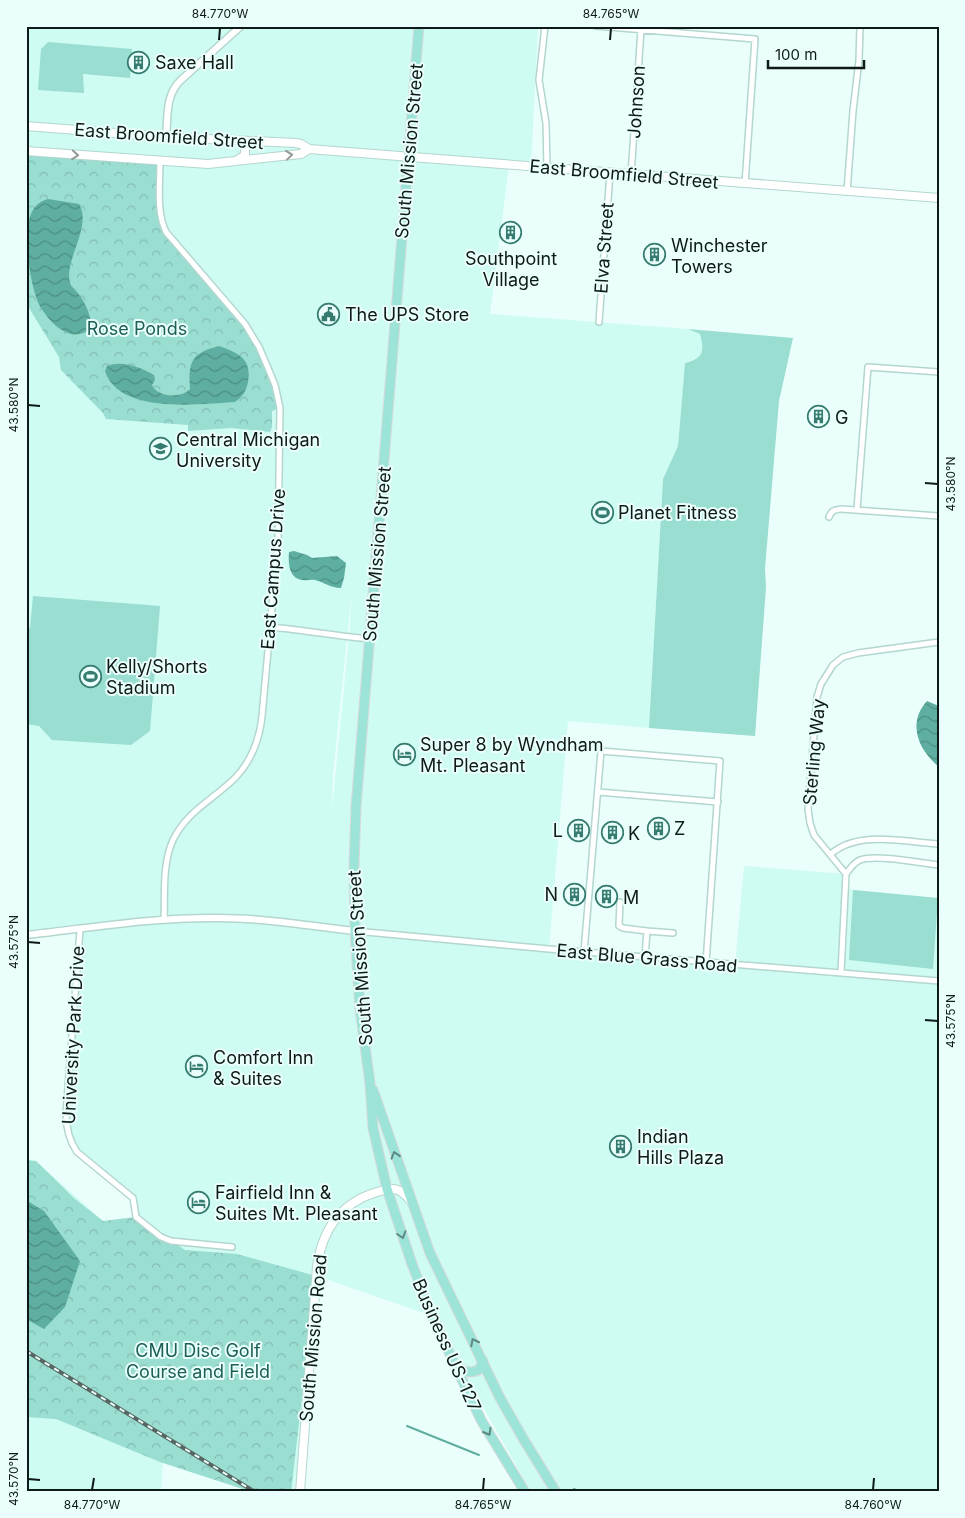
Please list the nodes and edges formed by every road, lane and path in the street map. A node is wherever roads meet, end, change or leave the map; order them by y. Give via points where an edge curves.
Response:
1 (241, 26) edge
2 (419, 26) edge
3 (545, 26) edge
4 (596, 26) edge
5 (860, 26) edge
6 (641, 30) junction
7 (26, 126) edge
8 (166, 137) junction
9 (242, 141) junction
10 (310, 149) junction
11 (26, 152) edge
12 (408, 157) junction
13 (160, 162) junction
14 (234, 162) junction
15 (547, 168) junction
16 (610, 173) junction
17 (631, 175) junction
18 (745, 184) junction
19 (847, 192) junction
20 (939, 198) edge
21 (598, 322) dead end
22 (939, 372) edge
23 (857, 509) junction
24 (939, 516) edge
25 (829, 517) dead end
26 (270, 627) junction
27 (370, 639) junction
28 (939, 642) edge
29 (598, 792) junction
30 (718, 802) junction
31 (939, 844) edge
32 (831, 854) junction
33 (939, 864) edge
34 (846, 874) junction
35 (620, 902) dead end
36 (164, 920) junction
37 (80, 930) junction
38 (355, 931) junction
39 (647, 931) junction
40 (673, 933) dead end
41 (26, 935) edge
42 (584, 952) junction
43 (645, 958) junction
44 (706, 963) junction
45 (841, 972) junction
46 (939, 981) edge
47 (370, 1083) junction
48 (387, 1189) junction
49 (411, 1201) junction
50 (232, 1247) dead end
51 (483, 1361) junction
52 (453, 1362) junction
53 (300, 1492) edge
54 (525, 1492) edge
55 (556, 1492) edge

1 - 8 street via 172,90
2 - 12 main road, South Mission Street
3 - 15 street via 539,80 546,123
4 - 6 street
5 - 19 street via 860,60
6 - 17 street, Johnson
6 - 18 street via 755,39
7 - 8 main road, East Broomfield Street
8 - 9 main road, East Broomfield Street
9 - 10 main road, East Broomfield Street via 301,144
9 - 14 main road via 245,154
10 - 12 main road, East Broomfield Street
14 -> 10 main road, East Broomfield Street via 301,154
11 -> 13 main road, East Broomfield Street
12 - 15 main road, East Broomfield Street
12 - 27 main road, South Mission Street
13 - 14 main road, East Broomfield Street
13 - 26 street, East Campus Drive via 162,225 249,330 275,385 280,408 278,532
15 - 16 main road, East Broomfield Street
16 - 17 main road, East Broomfield Street
16 - 21 street, Elva Street
17 - 18 main road, East Broomfield Street
18 - 19 main road, East Broomfield Street
19 - 20 main road, East Broomfield Street
22 - 23 street via 868,367
23 - 24 street
23 - 25 street via 834,510
26 - 27 street
26 - 36 street, East Campus Drive via 262,716 256,744 236,777 198,808 177,834 168,857
27 - 38 main road, South Mission Street via 356,807
28 - 32 street, Sterling Way via 843,658 833,665 821,684 817,697 808,809 814,834
29 - 30 street
29 - 30 street via 601,751 710,760 720,761
29 - 42 street
30 - 44 street
31 - 32 street via 861,840 847,843
32 - 34 street, Sterling Way
33 - 34 street via 873,858 860,860
34 - 45 street
35 - 39 street via 619,926
36 - 37 street
36 - 38 street via 232,918
37 - 41 street
37 - 50 street, University Park Drive via 66,1114 66,1126 73,1146 133,1198 136,1217 161,1237 170,1241
38 - 42 street, East Blue Grass Road
38 - 47 main road, South Mission Street via 360,1009
39 - 40 street
39 - 43 street
42 - 43 street, East Blue Grass Road
43 - 44 street, East Blue Grass Road
44 - 45 street, East Blue Grass Road
45 - 46 street, East Blue Grass Road
47 - 48 main road, South Mission Street via 373,1128
49 -> 47 main road, South Mission Street
48 - 49 main road via 400,1190
48 -> 52 main road, Business US-127 via 412,1264
48 - 53 main road, South Mission Road via 350,1204 335,1220 321,1246
51 -> 49 main road, Business US-127 via 430,1253
51 - 52 main road via 480,1369 473,1372 466,1372
51 - 55 main road, Business US-127 via 499,1396
52 -> 54 main road, Business US-127 via 481,1420

